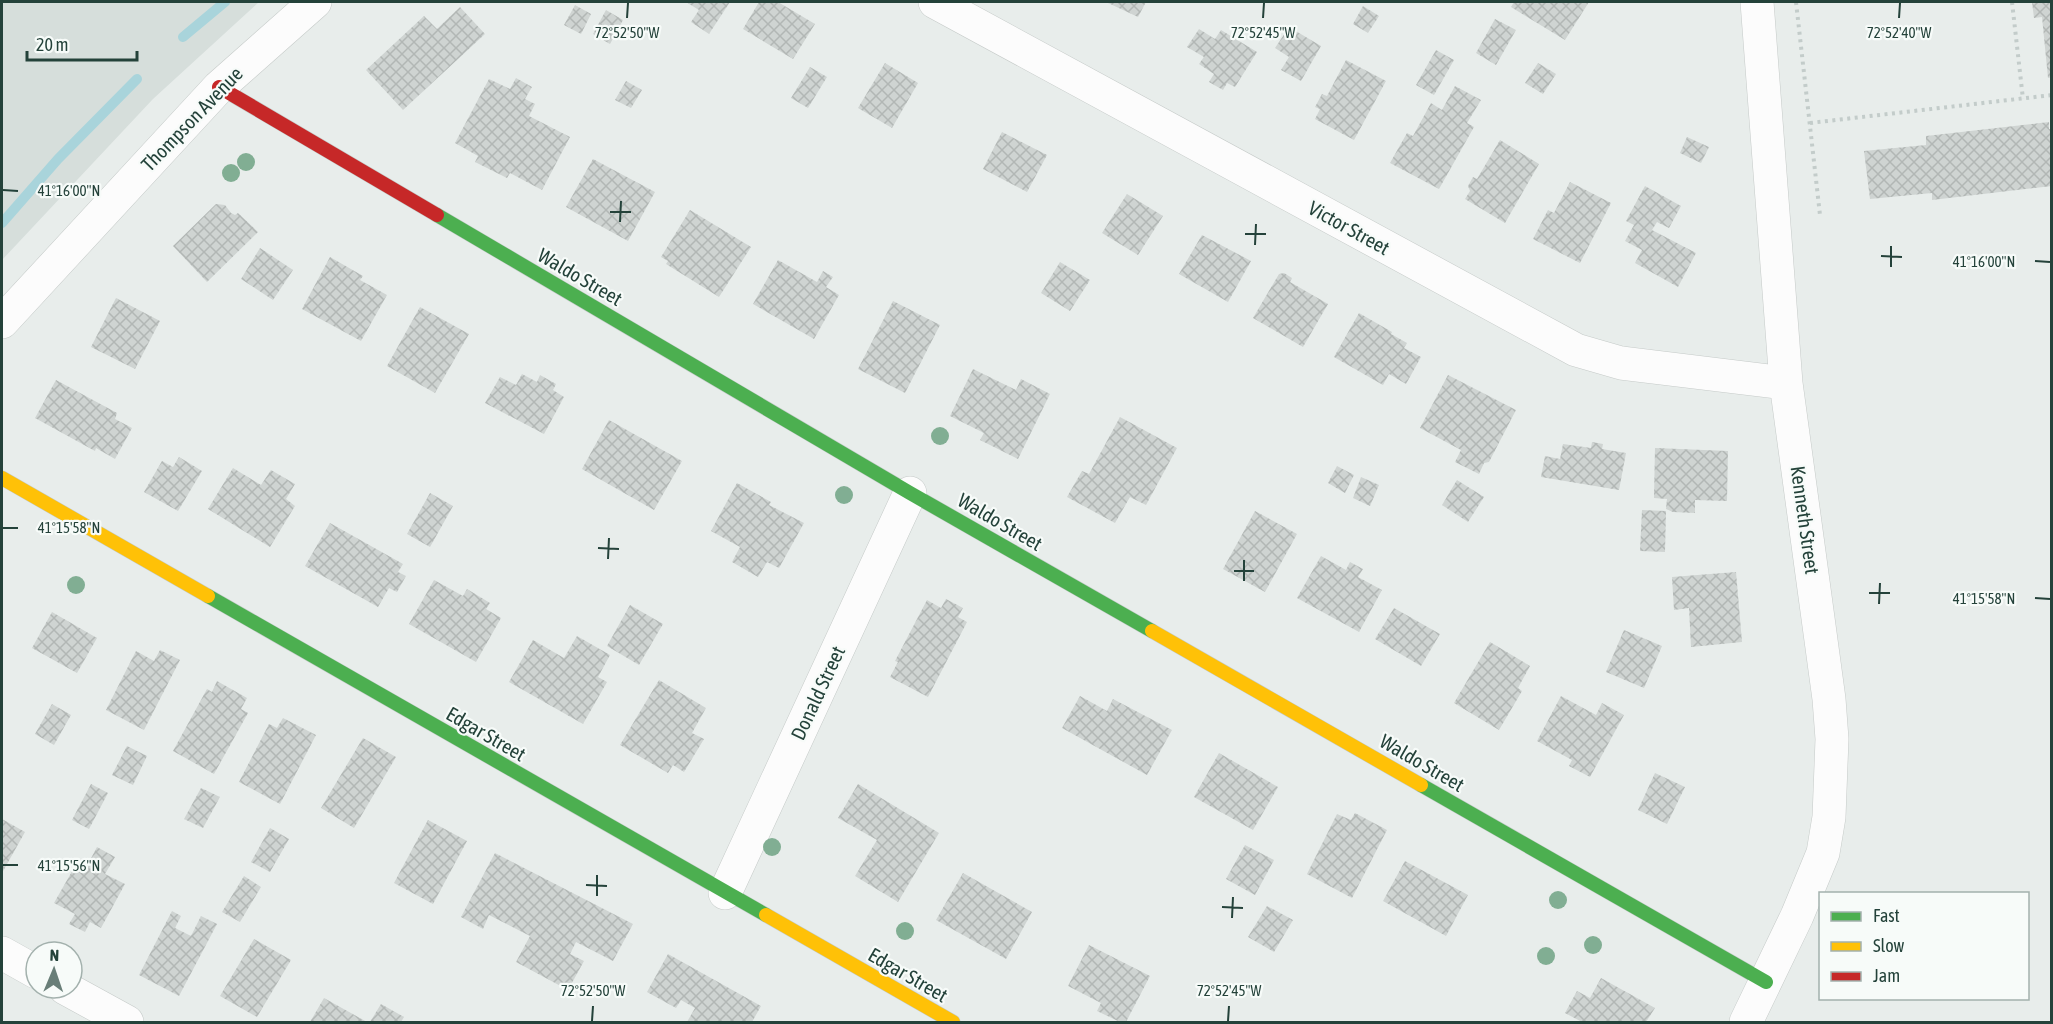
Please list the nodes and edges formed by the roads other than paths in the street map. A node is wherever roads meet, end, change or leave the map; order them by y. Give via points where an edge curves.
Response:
1 (315, 2) edge
2 (935, 2) edge
3 (1757, 2) edge
4 (219, 87) junction
5 (2, 322) edge
6 (1786, 383) junction
7 (2, 478) edge
8 (910, 493) junction
9 (725, 893) junction
10 (2, 953) edge
11 (24, 965) edge
12 (1766, 982) junction
13 (84, 999) edge
14 (127, 1023) edge
15 (953, 1023) edge
16 (1746, 1023) edge

1 - 4 street, Thompson Avenue
2 - 6 street, Victor Street via 1576,350 1621,363
3 - 6 street, Kenneth Street
4 - 5 street, Thompson Avenue
4 - 8 street, Waldo Street
6 - 12 street, Kenneth Street via 1832,739 1829,817 1823,853
7 - 9 street, Edgar Street
8 - 9 street, Donald Street
8 - 12 street, Waldo Street
9 - 15 street, Edgar Street
10 - 11 street
12 - 16 street, Kenneth Street
13 - 14 street

